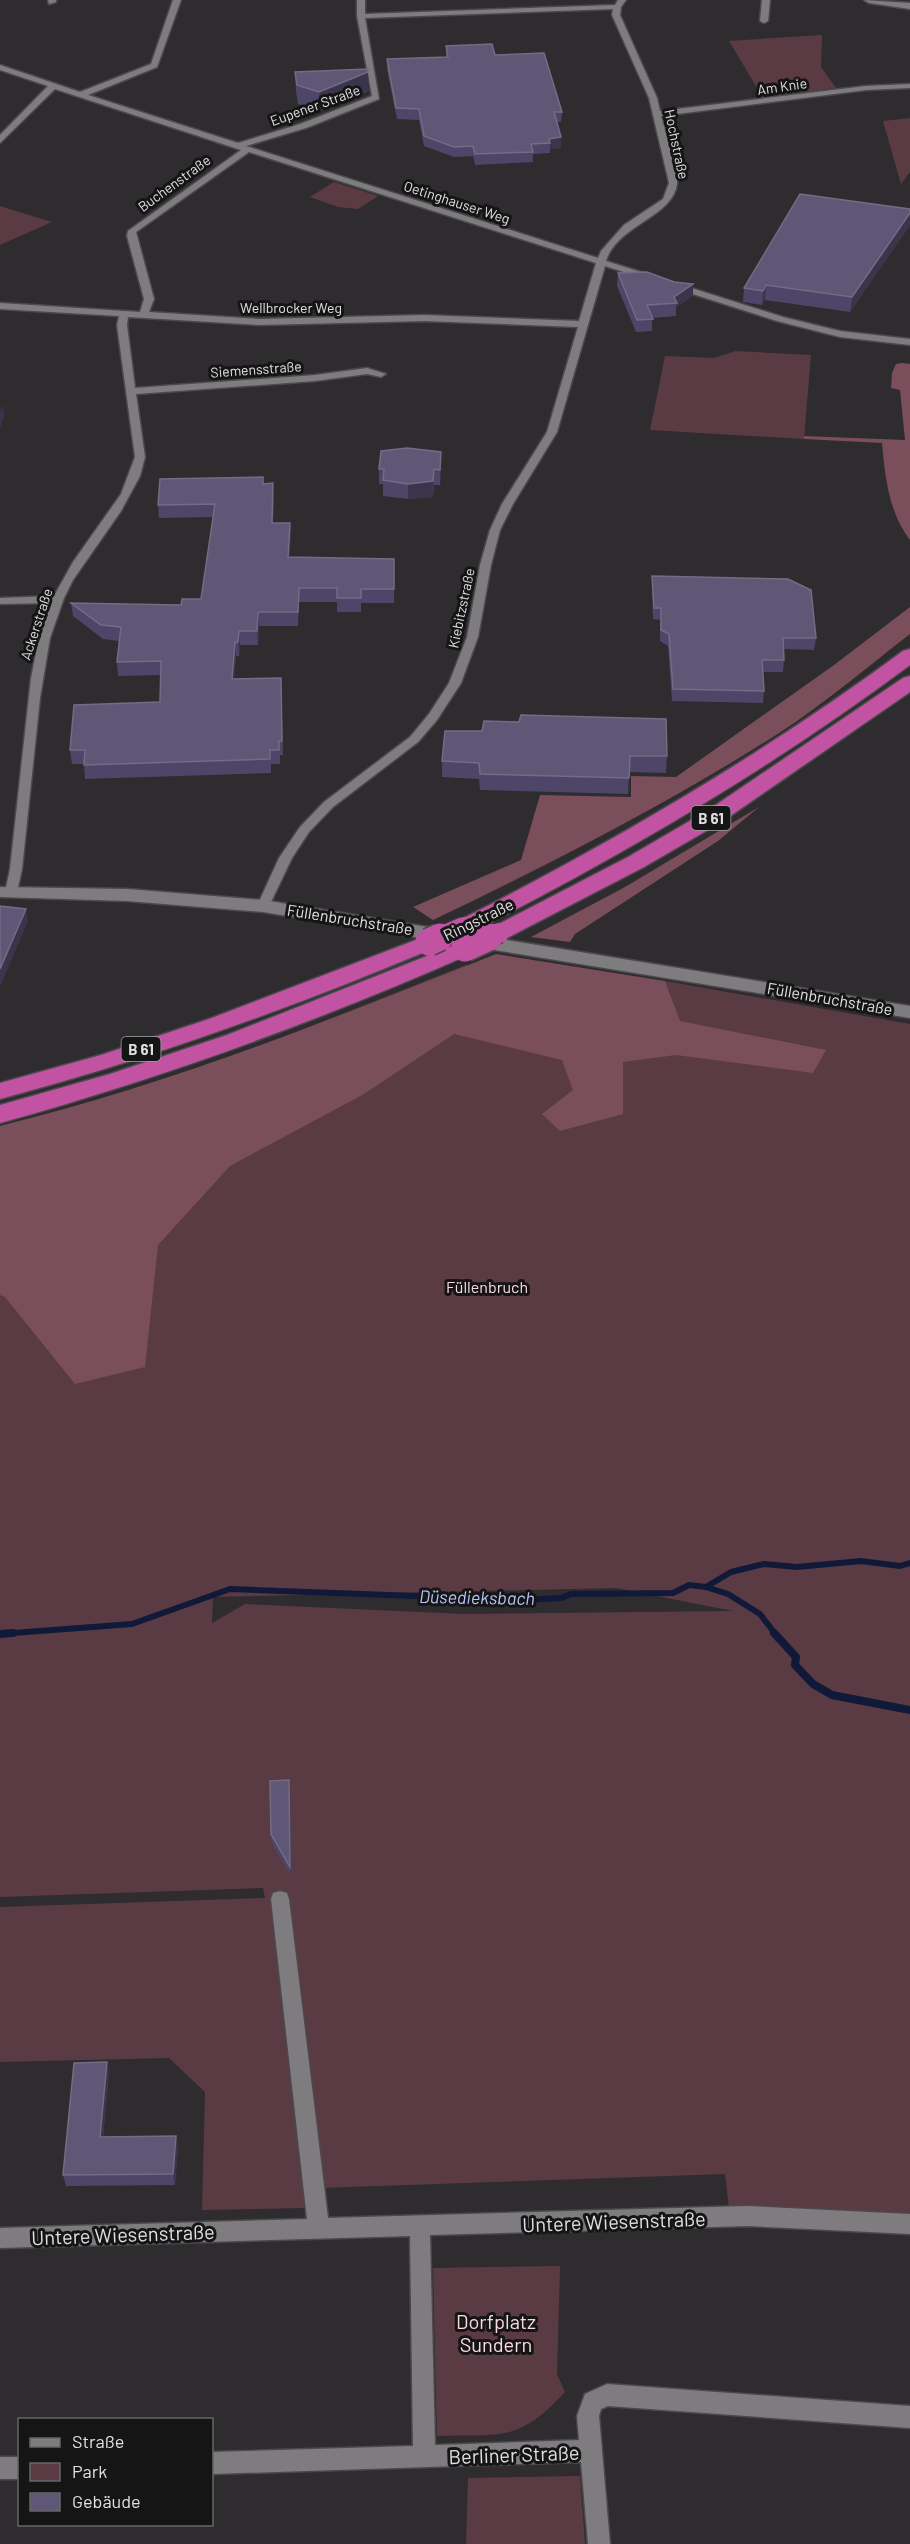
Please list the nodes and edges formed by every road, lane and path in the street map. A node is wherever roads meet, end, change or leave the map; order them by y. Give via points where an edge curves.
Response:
1 (177, 0) edge
2 (361, 0) edge
3 (766, 0) edge
4 (869, 0) edge
5 (622, 2) edge
6 (910, 6) edge
7 (361, 16) junction
8 (764, 21) dead end
9 (0, 67) edge
10 (53, 86) junction
11 (910, 86) edge
12 (80, 95) junction
13 (657, 114) junction
14 (0, 140) edge
15 (237, 146) junction
16 (248, 150) junction
17 (600, 262) junction
18 (0, 306) edge
19 (124, 315) junction
20 (143, 316) junction
21 (582, 324) junction
22 (910, 342) edge
23 (381, 374) dead end
24 (131, 391) junction
25 (58, 599) junction
26 (0, 601) edge
27 (910, 655) edge
28 (910, 682) edge
29 (5, 892) edge
30 (263, 906) junction
31 (465, 938) junction
32 (910, 1012) edge
33 (0, 1090) edge
34 (0, 1114) edge
35 (280, 1899) dead end
36 (910, 2224) edge
37 (420, 2228) junction
38 (319, 2230) junction
39 (0, 2238) edge
40 (910, 2417) edge
41 (591, 2451) junction
42 (424, 2457) junction
43 (213, 2463) edge
44 (0, 2468) edge
45 (18, 2468) edge
46 (599, 2544) edge

1 - 12 street via 154,65
2 - 7 street, Eupener Straße
3 - 8 street
4 - 6 street
5 - 7 street
5 - 13 street, Hochstraße via 616,15
7 - 15 street, Eupener Straße via 376,97 303,126
9 - 10 street, Oetinghauser Weg
10 - 12 street, Oetinghauser Weg
10 - 14 street
11 - 13 street, Am Knie
12 - 15 street, Oetinghauser Weg
13 - 17 street, Hochstraße via 673,183 671,193 661,206 612,240
15 - 16 street, Oetinghauser Weg
16 - 17 street, Oetinghauser Weg
16 - 20 street, Buchenstraße via 132,231 149,299
17 - 21 street, Kiebitzstraße
17 - 22 street, Oetinghauser Weg via 806,326
18 - 19 street, Wellbrocker Weg
19 - 20 street, Wellbrocker Weg
19 - 24 street, Ackerstraße
20 - 21 street, Wellbrocker Weg via 259,322 424,318
21 - 30 street, Kiebitzstraße via 552,432 496,528 467,653 453,686 420,733 315,818 295,841 278,867
23 - 24 street, Siemensstraße via 367,371
24 - 25 street, Ackerstraße via 140,457 135,479 81,557
25 - 26 street
25 - 29 street, Ackerstraße via 36,678 16,869
27 - 31 highway, Ringstraße / B 61 via 801,735 712,793 553,882
28 - 31 highway, Ringstraße / B 61, bridge via 713,817 499,933
29 - 30 street, Füllenbruchstraße via 127,895
30 - 32 street, Füllenbruchstraße
31 - 33 highway, Ringstraße / B 61, bridge via 429,942 357,973 180,1037
31 - 34 highway, Ringstraße / B 61 via 290,1023 182,1061
35 - 38 street
36 - 37 street, Untere Wiesenstraße via 748,2216
37 - 38 street, Untere Wiesenstraße
37 - 42 street
38 - 39 street, Untere Wiesenstraße
40 - 41 street, Berliner Straße via 607,2395 593,2402 588,2416
41 - 42 street, Berliner Straße
41 - 46 street
42 - 43 street, Berliner Straße
44 - 45 street

